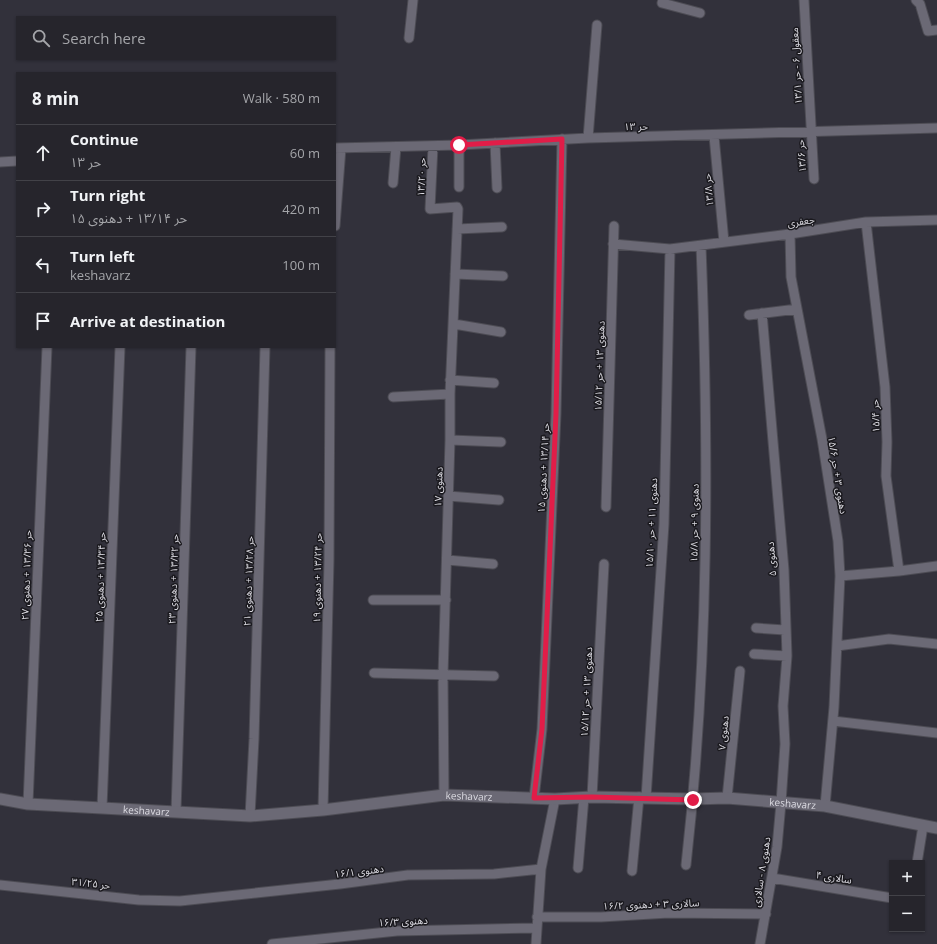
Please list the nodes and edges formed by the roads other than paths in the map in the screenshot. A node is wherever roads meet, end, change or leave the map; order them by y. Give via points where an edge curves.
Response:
1 (413, 0) edge
2 (663, 0) edge
3 (804, 0) edge
4 (916, 0) edge
5 (700, 13) dead end
6 (597, 25) dead end
7 (933, 31) edge
8 (409, 38) dead end
9 (937, 128) edge
10 (810, 132) junction
11 (714, 136) junction
12 (588, 138) junction
13 (562, 139) junction
14 (496, 143) junction
15 (459, 145) junction
16 (433, 146) junction
17 (396, 147) junction
18 (338, 148) edge
19 (16, 161) edge
20 (0, 162) edge
21 (814, 179) dead end
22 (393, 183) dead end
23 (459, 187) dead end
24 (497, 188) dead end
25 (336, 200) edge
26 (430, 209) joint
27 (937, 220) edge
28 (866, 222) junction
29 (614, 226) dead end
30 (502, 227) dead end
31 (457, 229) junction
32 (790, 234) junction
33 (724, 242) junction
34 (613, 244) junction
35 (701, 246) junction
36 (670, 249) junction
37 (455, 274) junction
38 (503, 276) dead end
39 (797, 309) junction
40 (762, 313) junction
41 (749, 315) dead end
42 (454, 324) junction
43 (501, 332) dead end
44 (47, 348) edge
45 (120, 348) edge
46 (191, 348) edge
47 (265, 348) edge
48 (330, 348) edge
49 (450, 380) junction
50 (494, 382) dead end
51 (450, 394) junction
52 (393, 396) dead end
53 (450, 440) junction
54 (501, 442) dead end
55 (448, 496) junction
56 (499, 500) dead end
57 (606, 507) dead end
58 (447, 560) junction
59 (493, 564) dead end
60 (604, 564) dead end
61 (937, 566) edge
62 (899, 571) junction
63 (840, 576) junction
64 (373, 600) dead end
65 (446, 600) junction
66 (756, 628) dead end
67 (785, 630) junction
68 (937, 644) edge
69 (837, 646) junction
70 (754, 654) dead end
71 (787, 656) junction
72 (740, 671) dead end
73 (374, 673) dead end
74 (443, 676) junction
75 (494, 676) dead end
76 (833, 721) junction
77 (937, 732) edge
78 (444, 795) junction
79 (588, 797) junction
80 (534, 798) junction
81 (642, 798) junction
82 (726, 798) junction
83 (0, 799) edge
84 (555, 799) junction
85 (693, 800) junction
86 (781, 803) junction
87 (28, 804) junction
88 (825, 806) junction
89 (102, 808) junction
90 (323, 810) junction
91 (176, 812) junction
92 (250, 816) junction
93 (923, 826) junction
94 (937, 828) edge
95 (917, 860) edge
96 (686, 865) dead end
97 (578, 868) dead end
98 (541, 869) junction
99 (632, 871) dead end
100 (772, 878) junction
101 (0, 885) edge
102 (889, 898) edge
103 (180, 901) joint
104 (766, 914) junction
105 (537, 917) junction
106 (536, 928) junction
107 (272, 944) edge
108 (536, 944) edge
109 (760, 944) edge

1 - 8 street
2 - 5 street via 662,3
3 - 10 street, معقول ۶ - حر ۱۳/۱
4 - 7 street
6 - 12 street
9 - 10 street, حر ۱۳
10 - 11 street, حر ۱۳
10 - 21 street, حر ۱۳/۶
11 - 12 street, حر ۱۳
11 - 33 street, حر ۱۳/۸
12 - 13 street, حر ۱۳
13 - 14 street, حر ۱۳
13 - 80 street, حر ۱۳/۱۴ + دهنوی ۱۵ via 556,414 542,729
14 - 15 street, حر ۱۳
14 - 24 street
15 - 16 street, حر ۱۳
15 - 23 street
16 - 17 street, حر ۱۳
16 - 26 street, حر ۱۳/۲۰
17 - 18 street, حر ۱۳
17 - 22 street
18 - 25 street
19 - 20 street
26 - 31 street, دهنوی ۱۷ via 457,207
27 - 28 street, جعفری
28 - 32 street, جعفری
28 - 62 street, حر ۱۵/۴ via 885,387 886,476
29 - 34 street, دهنوی ۱۳ + حر ۱۵/۱۲
30 - 31 street
31 - 37 street, دهنوی ۱۷
32 - 33 street, جعفری
32 - 39 street, دهنوی ۳ + حر ۱۵/۶ via 791,277
33 - 35 street, جعفری
34 - 36 street, جعفری
34 - 57 street, دهنوی ۱۳ + حر ۱۵/۱۲
35 - 36 street, جعفری
35 - 85 street, دهنوی ۹ + حر ۱۵/۸ via 705,346 706,528
36 - 81 street, دهنوی ۱۱ + حر ۱۵/۱۰ via 664,524
37 - 38 street
37 - 42 street, دهنوی ۱۷
39 - 40 street
39 - 63 street, دهنوی ۳ + حر ۱۵/۶ via 822,439 838,541
40 - 41 street
40 - 67 street, دهنوی ۵ via 784,570
42 - 43 street
42 - 49 street, دهنوی ۱۷
44 - 87 street, حر ۱۳/۳۶ + دهنوی ۲۷
45 - 89 street, حر ۱۳/۳۴ + دهنوی ۲۵
46 - 91 street, حر ۱۳/۳۲ + دهنوی ۲۳
47 - 92 street, حر ۱۳/۲۸ + دهنوی ۲۱
48 - 90 street, حر ۱۳/۲۴ + دهنوی ۱۹ via 329,560
49 - 50 street
49 - 51 street, دهنوی ۱۷
51 - 52 street
51 - 53 street, دهنوی ۱۷
53 - 54 street
53 - 55 street, دهنوی ۱۷
55 - 56 street
55 - 58 street, دهنوی ۱۷
58 - 59 street
58 - 65 street, دهنوی ۱۷
60 - 79 street, دهنوی ۱۳ + حر ۱۵/۱۲
61 - 62 street
62 - 63 street
63 - 69 street, دهنوی ۳ + حر ۱۵/۶
64 - 65 street
65 - 74 street, دهنوی ۱۷
66 - 67 street
67 - 71 street, دهنوی ۵
68 - 69 street via 889,639
69 - 76 street, دهنوی ۳ + حر ۱۵/۶
70 - 71 street
71 - 86 street, دهنوی ۵
72 - 82 street, دهنوی ۷
73 - 74 street
74 - 75 street
74 - 78 street, دهنوی ۱۷
76 - 77 street
76 - 88 street, دهنوی ۳ + حر ۱۵/۶
78 - 80 street, keshavarz
78 - 90 street, keshavarz
79 - 81 street, keshavarz
79 - 84 street, keshavarz
79 - 97 street, دهنوی ۱۳ + حر ۱۵/۱۲
80 - 84 street, keshavarz
81 - 85 street, keshavarz
81 - 99 street, دهنوی ۱۱ + حر ۱۵/۱۰
82 - 85 street, keshavarz
82 - 86 street, keshavarz
83 - 87 street, keshavarz
84 - 98 street
85 - 96 street, دهنوی ۹ + حر ۱۵/۸
86 - 88 street, keshavarz
86 - 100 street, دهنوی ۸ - سالاری
87 - 89 street, keshavarz
88 - 93 street, keshavarz
89 - 91 street, keshavarz
90 - 92 street, keshavarz
91 - 92 street, keshavarz
93 - 94 street, keshavarz
93 - 95 street
98 - 103 street, دهنوی ۱۶/۱ via 494,874 408,875
98 - 105 street
100 - 102 street, سالاری ۴
100 - 104 street, دهنوی ۸ - سالاری
101 - 103 street, حر ۳۱/۲۵ via 139,900
104 - 105 street, سالاری ۳ + دهنوی ۱۶/۲ via 669,913
104 - 109 street, دهنوی ۸ - سالاری
105 - 106 street
106 - 107 street, دهنوی ۱۶/۳ via 397,931
106 - 108 street

